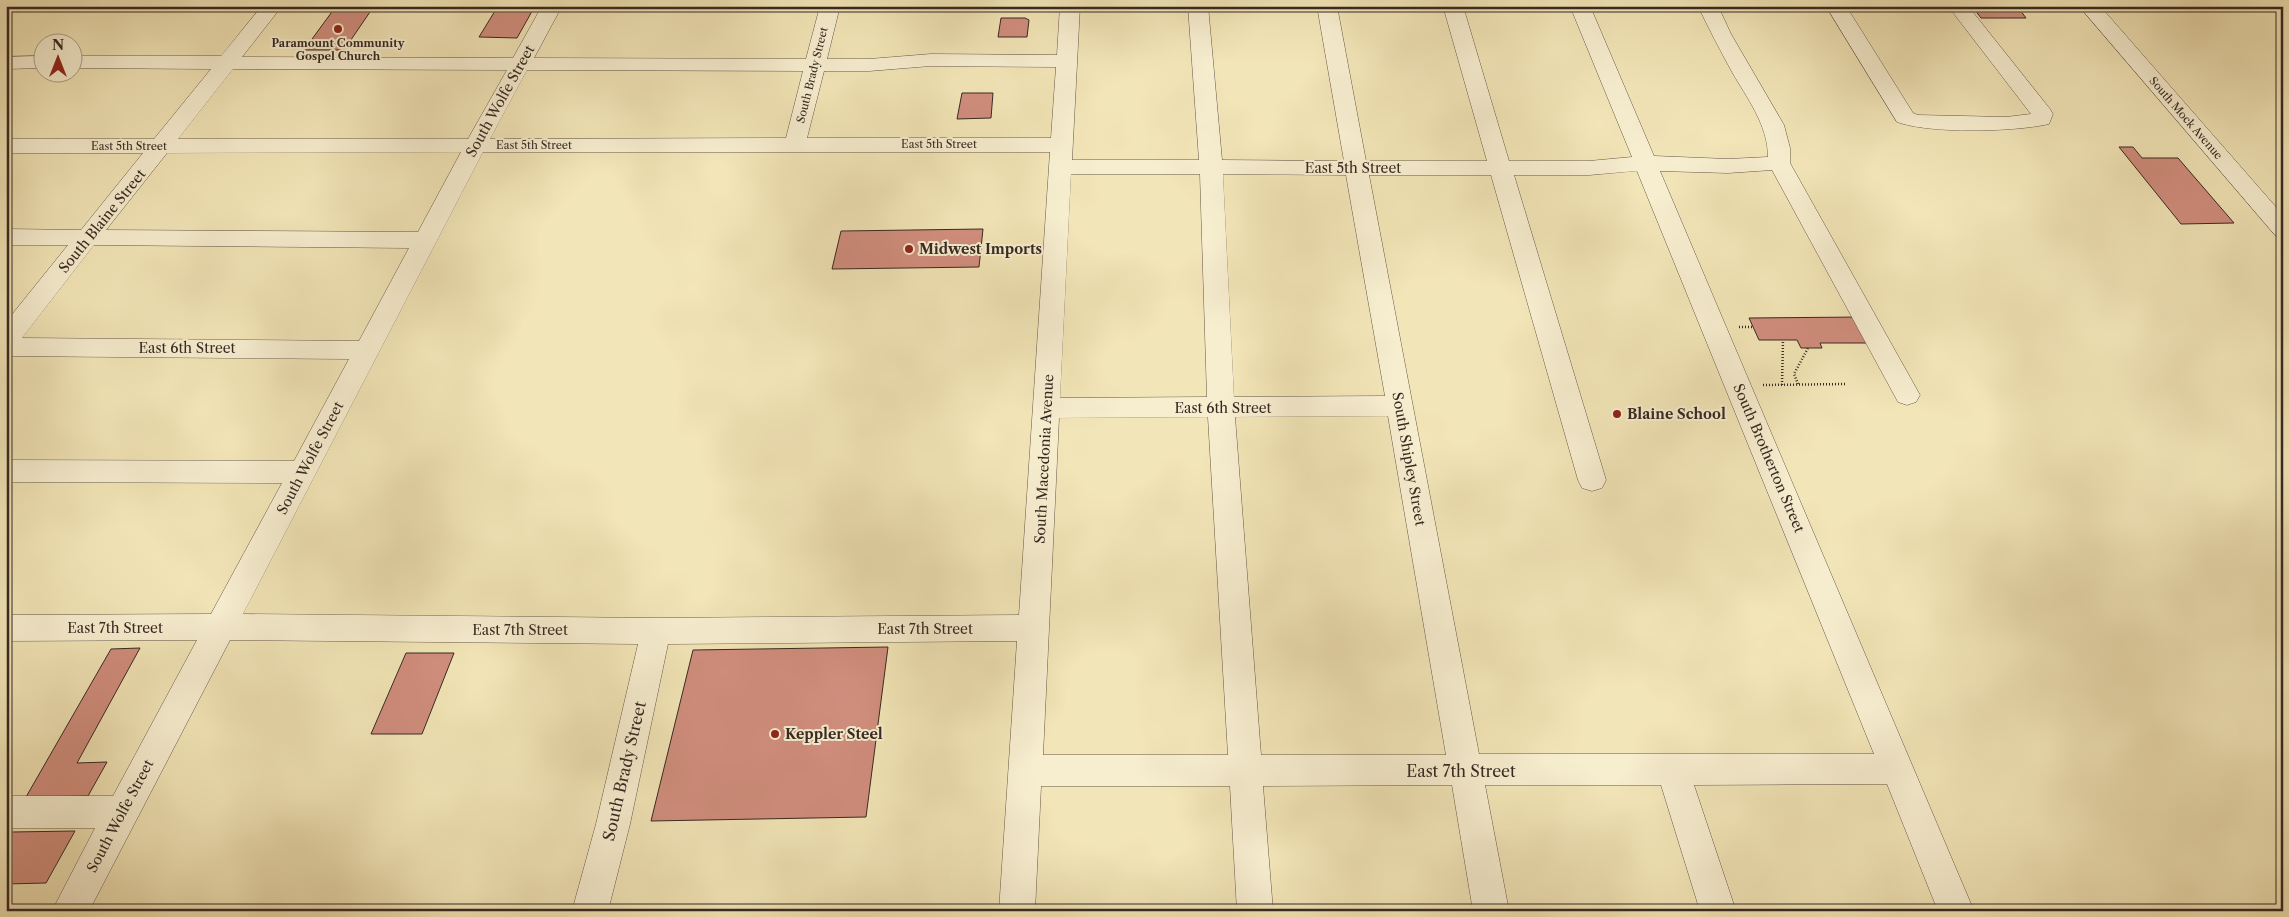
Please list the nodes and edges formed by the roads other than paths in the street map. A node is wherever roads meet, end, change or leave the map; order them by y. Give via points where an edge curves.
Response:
1 (272, 6) edge
2 (552, 6) edge
3 (830, 6) edge
4 (1070, 6) edge
5 (1198, 6) edge
6 (1327, 6) edge
7 (1453, 6) edge
8 (1580, 6) edge
9 (1708, 6) edge
10 (1836, 6) edge
11 (1958, 6) edge
12 (2089, 6) edge
13 (1066, 61) junction
14 (6, 62) edge
15 (32, 62) edge
16 (82, 62) edge
17 (228, 62) junction
18 (520, 64) junction
19 (815, 65) junction
20 (795, 144) junction
21 (6, 146) edge
22 (161, 146) junction
23 (475, 146) junction
24 (1061, 156) junction
25 (1645, 163) junction
26 (1778, 164) junction
27 (1211, 168) junction
28 (1357, 168) junction
29 (1500, 168) junction
30 (2283, 230) edge
31 (6, 237) edge
32 (89, 237) junction
33 (426, 240) junction
34 (6, 340) edge
35 (6, 347) edge
36 (368, 350) junction
37 (1907, 395) dead end
38 (1400, 406) junction
39 (1047, 408) junction
40 (1221, 408) junction
41 (6, 471) edge
42 (302, 472) junction
43 (1592, 480) dead end
44 (219, 627) junction
45 (6, 628) edge
46 (1033, 628) junction
47 (656, 631) junction
48 (1898, 769) junction
49 (1673, 770) junction
50 (1024, 772) junction
51 (1245, 772) junction
52 (1466, 772) junction
53 (6, 812) edge
54 (122, 812) junction
55 (70, 911) edge
56 (590, 911) edge
57 (1017, 911) edge
58 (1255, 911) edge
59 (1491, 911) edge
60 (1718, 911) edge
61 (1956, 911) edge

1 - 17 street, South Blaine Street
2 - 18 street, South Wolfe Street
3 - 19 street, South Brady Street
4 - 13 street, South Macedonia Avenue
5 - 27 street
6 - 28 street, South Shipley Street
7 - 29 street
8 - 25 street, South Brotherton Street
9 - 26 street via 1773,126 1779,148
10 - 11 street via 1905,118 2006,124 2041,119 2042,114
12 - 30 street, South Mock Avenue
13 - 19 street via 931,60
13 - 24 street, South Macedonia Avenue
14 - 15 street
16 - 17 street
17 - 18 street
17 - 22 street, South Blaine Street
18 - 19 street
18 - 23 street, South Wolfe Street
19 - 20 street, South Brady Street
20 - 23 street, East 5th Street
20 - 24 street, East 5th Street
21 - 22 street, East 5th Street
22 - 23 street, East 5th Street
22 - 32 street, South Blaine Street
23 - 33 street, South Wolfe Street
24 - 27 street, East 5th Street
24 - 39 street, South Macedonia Avenue
25 - 26 street, East 5th Street
25 - 29 street, East 5th Street via 1589,168
25 - 48 street, South Brotherton Street
26 - 37 street
27 - 28 street, East 5th Street
27 - 40 street
28 - 29 street, East 5th Street
28 - 38 street, South Shipley Street
29 - 43 street
31 - 32 street
32 - 33 street
32 - 34 street, South Blaine Street
33 - 36 street, South Wolfe Street
35 - 36 street, East 6th Street
36 - 42 street, South Wolfe Street
38 - 40 street, East 6th Street
38 - 52 street, South Shipley Street
39 - 40 street, East 6th Street
39 - 46 street, South Macedonia Avenue
40 - 51 street
41 - 42 street
42 - 44 street, South Wolfe Street
44 - 45 street, East 7th Street
44 - 47 street, East 7th Street
44 - 54 street, South Wolfe Street
46 - 47 street, East 7th Street
46 - 50 street, South Macedonia Avenue
47 - 56 street, South Brady Street
48 - 49 street, East 7th Street
48 - 61 street, South Brotherton Street
49 - 52 street, East 7th Street
49 - 60 street
50 - 51 street, East 7th Street
50 - 57 street, South Macedonia Avenue
51 - 52 street, East 7th Street
51 - 58 street
52 - 59 street, South Shipley Street
53 - 54 street
54 - 55 street, South Wolfe Street

